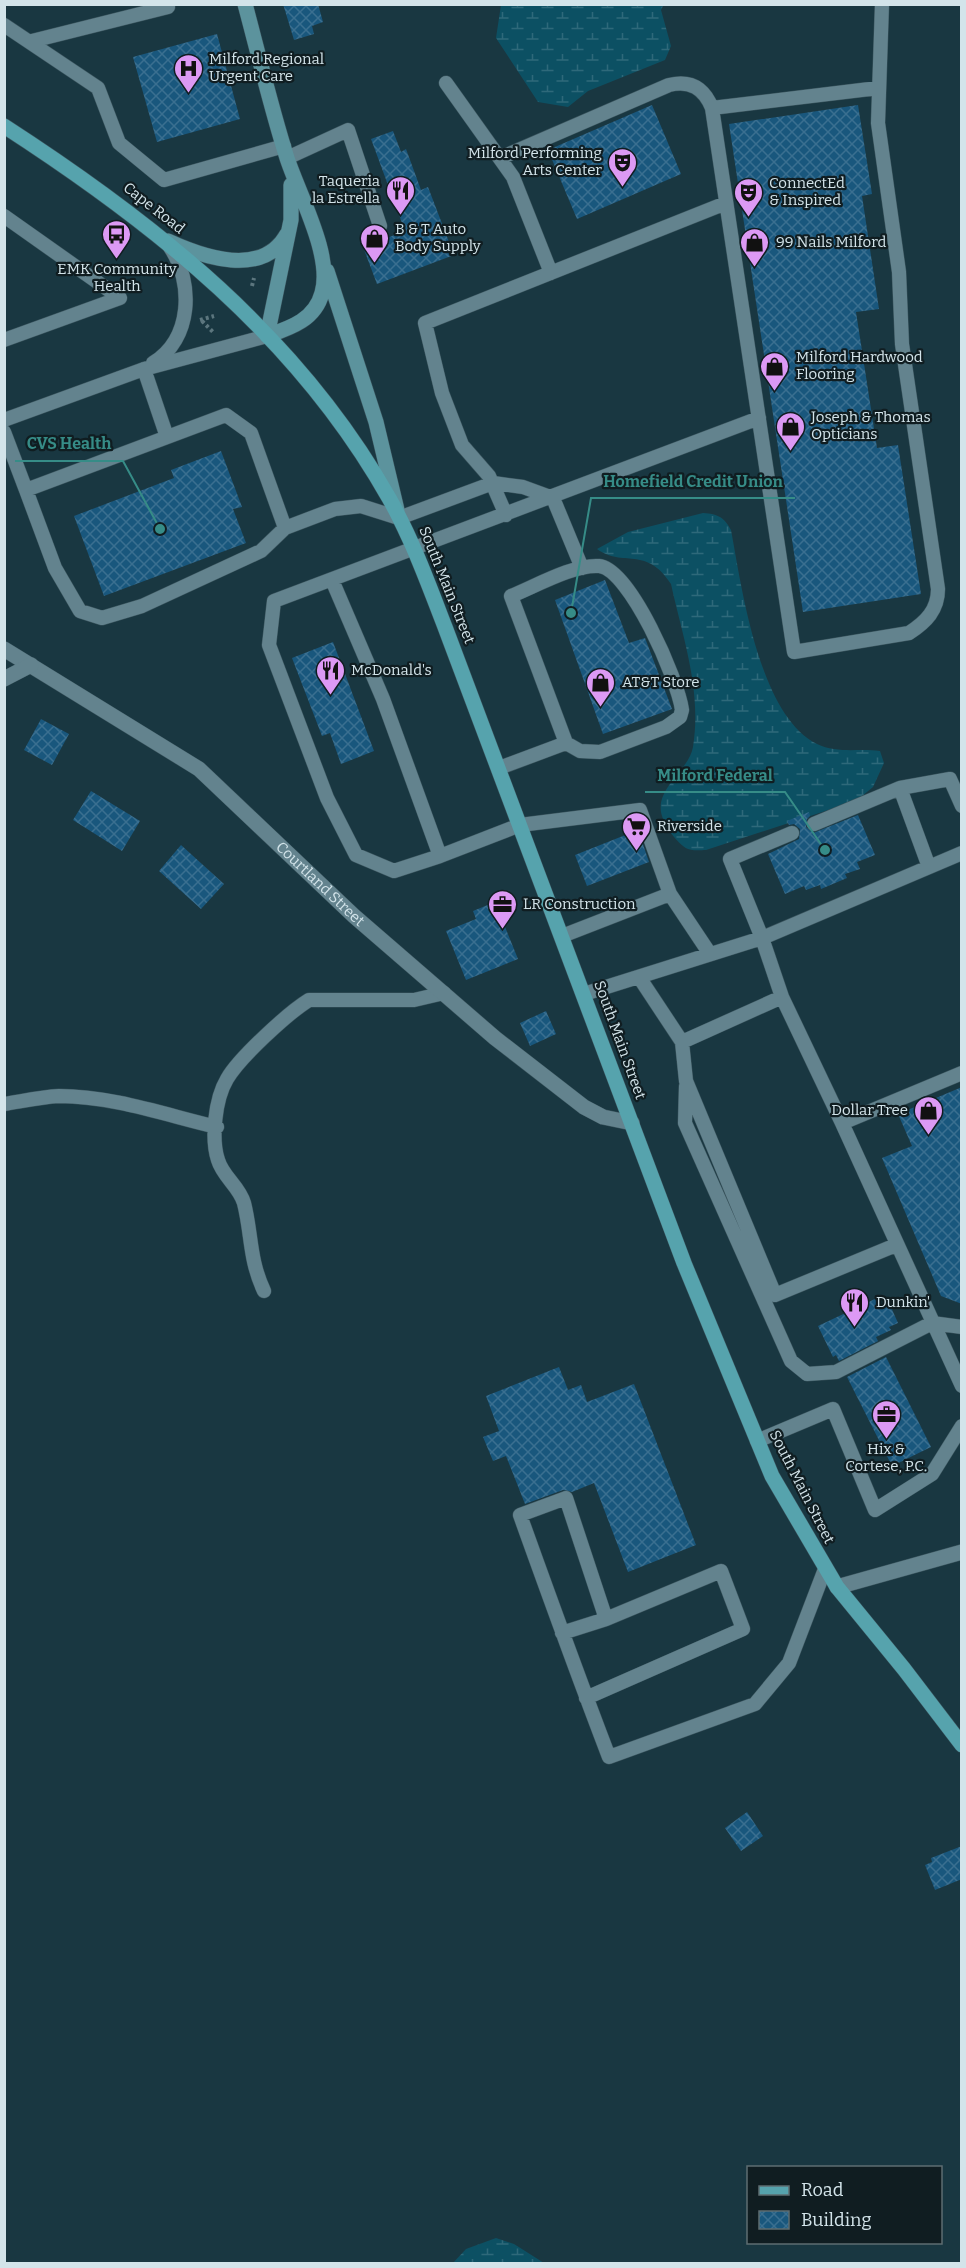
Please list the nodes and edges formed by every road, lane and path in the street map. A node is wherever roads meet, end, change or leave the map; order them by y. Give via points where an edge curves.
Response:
1 (167, 4) edge
2 (245, 4) edge
3 (882, 4) edge
4 (4, 25) edge
5 (32, 41) junction
6 (446, 83) dead end
7 (878, 88) junction
8 (712, 108) junction
9 (4, 126) edge
10 (286, 152) junction
11 (500, 158) junction
12 (726, 203) junction
13 (4, 216) edge
14 (380, 226) dead end
15 (289, 229) junction
16 (166, 240) junction
17 (321, 254) junction
18 (551, 273) junction
19 (201, 320) dead end
20 (214, 333) dead end
21 (267, 336) junction
22 (4, 340) edge
23 (144, 369) junction
24 (759, 418) junction
25 (4, 420) edge
26 (4, 432) edge
27 (167, 437) junction
28 (493, 483) junction
29 (26, 490) junction
30 (553, 498) junction
31 (506, 515) junction
32 (399, 518) junction
33 (285, 528) junction
34 (414, 549) junction
35 (582, 568) junction
36 (332, 580) junction
37 (4, 649) edge
38 (31, 664) junction
39 (4, 679) edge
40 (566, 743) junction
41 (499, 768) junction
42 (900, 788) junction
43 (962, 806) edge
44 (814, 824) dead end
45 (520, 825) junction
46 (792, 833) dead end
47 (962, 853) edge
48 (440, 856) junction
49 (929, 867) junction
50 (670, 894) junction
51 (562, 936) junction
52 (762, 938) junction
53 (710, 954) junction
54 (639, 977) junction
55 (444, 993) junction
56 (584, 994) junction
57 (783, 997) junction
58 (682, 1042) junction
59 (962, 1073) edge
60 (686, 1081) junction
61 (4, 1104) edge
62 (842, 1122) junction
63 (632, 1123) junction
64 (217, 1127) junction
65 (896, 1245) junction
66 (264, 1292) dead end
67 (932, 1323) junction
68 (962, 1327) edge
69 (962, 1386) edge
70 (962, 1426) edge
71 (757, 1441) junction
72 (962, 1552) edge
73 (825, 1569) junction
74 (837, 1587) junction
75 (606, 1619) junction
76 (562, 1633) junction
77 (586, 1698) junction
78 (962, 1745) edge

1 - 5 lane via 168,7
2 - 10 main road
3 - 7 lane
4 - 5 lane
5 - 10 lane via 98,88 119,143 164,180
6 - 11 lane
7 - 8 lane
7 - 24 lane via 878,123 899,272 902,344 938,589 937,604 922,624 903,634 794,652
8 - 11 lane via 701,89 677,83
8 - 12 lane
9 - 16 main road, Cape Road via 117,201
10 - 14 lane via 348,130
10 - 15 main road via 292,201
10 - 17 main road
11 - 18 lane via 513,177
12 - 18 lane
12 - 24 lane
13 - 22 lane via 120,298
15 - 16 main road via 270,254 245,260 203,255
15 - 21 main road
16 - 21 main road, Cape Road
16 - 23 lane via 184,283 184,320 172,347
17 - 21 main road via 324,286 314,309 300,322
17 - 32 main road via 376,422
18 - 28 lane via 425,323 442,393 462,445
19 - 20 path
21 - 23 lane
21 - 32 main road, South Main Street via 343,430
23 - 25 lane
23 - 27 lane
24 - 30 lane
26 - 29 lane
27 - 29 lane
27 - 33 lane via 226,415 251,433
28 - 30 lane via 513,484
28 - 31 lane
28 - 32 lane
29 - 33 lane via 55,568 80,611 102,618 142,606 261,551
30 - 31 lane
30 - 35 lane
31 - 34 lane
32 - 33 lane via 375,508 348,506
32 - 34 main road, South Main Street
34 - 36 lane
34 - 41 main road, South Main Street
35 - 40 lane via 511,596
35 - 40 lane via 609,569 621,581 656,635 682,710 680,717 666,727 600,752 580,752
36 - 48 lane via 383,699
36 - 48 lane via 274,601 269,645 297,723 327,798 356,855 394,871
37 - 38 street, Courtland Street
38 - 39 street
38 - 55 street, Courtland Street via 199,769 354,916
40 - 41 lane
41 - 45 main road, South Main Street
42 - 43 lane via 950,779
42 - 44 lane
42 - 49 lane
45 - 48 lane
45 - 50 lane via 640,810
45 - 51 main road, South Main Street
46 - 52 lane via 730,859
47 - 49 lane
49 - 52 lane
50 - 51 lane
50 - 53 lane
51 - 56 main road, South Main Street
52 - 53 lane
52 - 57 lane
53 - 54 lane
54 - 56 lane
54 - 58 lane
55 - 63 street, Courtland Street via 584,1107 603,1117
55 - 64 lane via 414,1000 309,1000 233,1070 221,1093
56 - 63 main road, South Main Street
57 - 58 lane
57 - 62 lane
58 - 60 lane
59 - 62 lane
60 - 65 lane via 775,1295
60 - 67 lane via 685,1123 791,1361 807,1374 836,1372
61 - 64 lane via 58,1096 82,1097
62 - 65 lane
63 - 71 main road, South Main Street via 709,1328
64 - 66 lane via 219,1162 244,1203 251,1257
65 - 67 lane
67 - 68 lane
67 - 69 lane
70 - 71 lane via 932,1474 874,1510 833,1409
71 - 73 main road, South Main Street
72 - 74 street
73 - 74 main road, South Main Street
73 - 77 lane via 789,1663 755,1704 609,1757
74 - 78 main road, South Main Street
75 - 76 lane
75 - 76 lane via 566,1498 520,1515
75 - 77 lane via 721,1571 743,1629
76 - 77 lane

